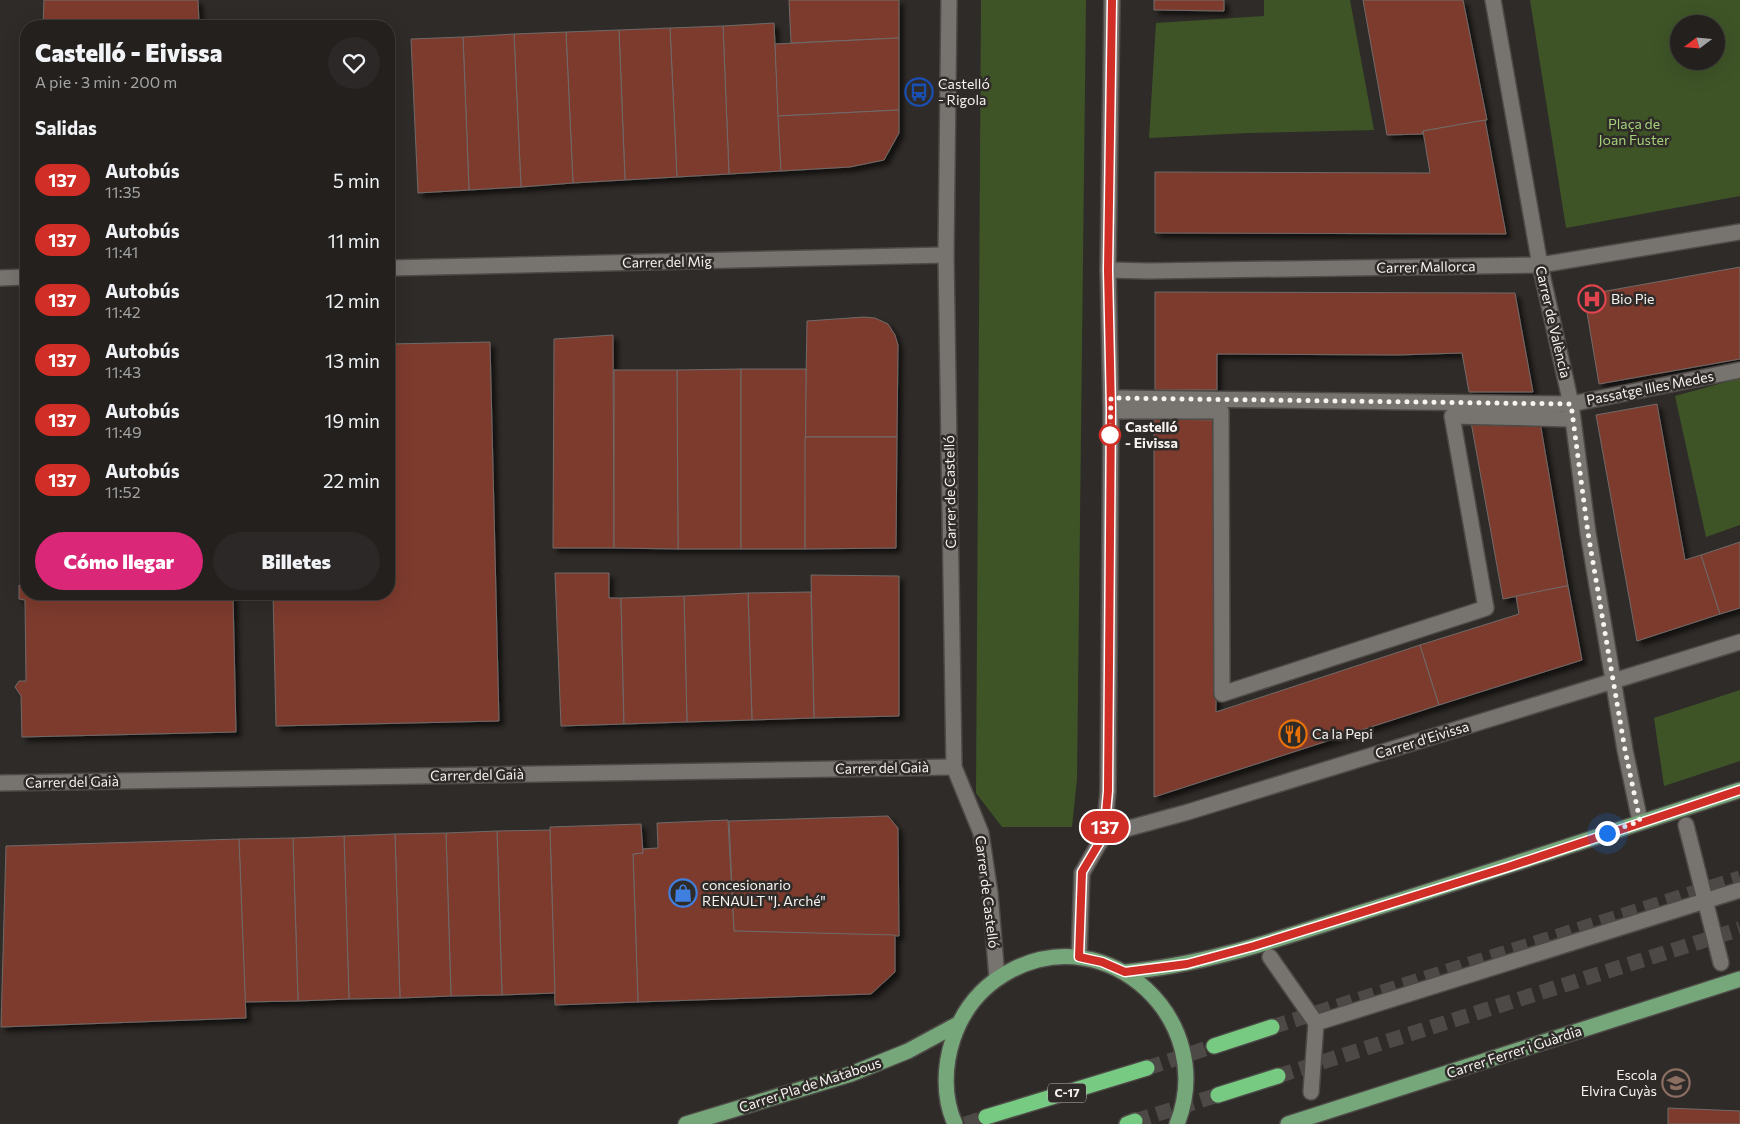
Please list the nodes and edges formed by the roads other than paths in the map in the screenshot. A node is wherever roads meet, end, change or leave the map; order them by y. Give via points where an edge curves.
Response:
1 (949, 0) edge
2 (1112, 0) edge
3 (1493, 0) edge
4 (1740, 232) edge
5 (946, 255) junction
6 (1540, 265) junction
7 (395, 268) edge
8 (1108, 270) junction
9 (0, 278) edge
10 (20, 278) edge
11 (1740, 370) edge
12 (1111, 404) junction
13 (1571, 411) junction
14 (1740, 642) edge
15 (1613, 681) junction
16 (954, 767) junction
17 (0, 783) edge
18 (1740, 790) edge
19 (1640, 821) junction
20 (1686, 825) dead end
21 (1104, 835) junction
22 (1740, 890) edge
23 (1705, 900) junction
24 (1079, 957) junction
25 (1270, 957) dead end
26 (1721, 963) dead end
27 (1125, 972) junction
28 (997, 978) junction
29 (1740, 979) edge
30 (1316, 1023) junction
31 (958, 1024) junction
32 (1272, 1027) tunnel mouth
33 (1214, 1046) tunnel mouth
34 (1147, 1068) tunnel mouth
35 (1278, 1076) tunnel mouth
36 (1311, 1092) dead end
37 (1218, 1095) tunnel mouth
38 (986, 1117) tunnel mouth
39 (686, 1124) edge
40 (956, 1124) edge
41 (1177, 1124) edge
42 (1288, 1124) edge

1 - 5 street, Carrer de Castelló
2 - 8 street
3 - 6 street, Carrer de València
4 - 6 street, Carrer Mallorca
5 - 7 street, Carrer del Mig
5 - 16 street, Carrer de Castelló
6 - 8 street, Carrer Mallorca
6 - 13 street, Carrer de València
8 - 12 street
9 - 10 street
11 - 13 street, Passatge Illes Medes
12 - 13 street, Passatge Illes Medes
12 - 13 street via 1220,411 1222,694 1486,608 1452,416
12 - 21 street via 1108,791
13 - 15 street, Carrer de València
14 - 15 street, Carrer d'Eivissa
15 - 19 street, Carrer de València
15 - 21 street, Carrer d'Eivissa
16 - 17 street, Carrer del Gaià
16 - 28 street, Carrer de Castelló via 981,833
18 - 19 main road
19 - 27 main road via 1508,867 1254,946 1177,966
20 - 23 street
21 - 24 street via 1082,872
22 - 23 street
23 - 26 street
23 - 30 street
24 - 27 main road
24 - 28 main road via 1032,962
25 - 30 street
27 - 41 main road via 1167,1011 1181,1041 1187,1074 1184,1108
28 - 31 main road via 981,991
29 - 42 main road, Carrer Ferrer i Guàrdia
30 - 36 street
31 - 39 main road, Carrer Pla de Matabous via 908,1051 851,1074
31 - 40 main road via 948,1053 946,1084
32 - 33 highway
34 - 38 highway, C-17
35 - 37 highway

